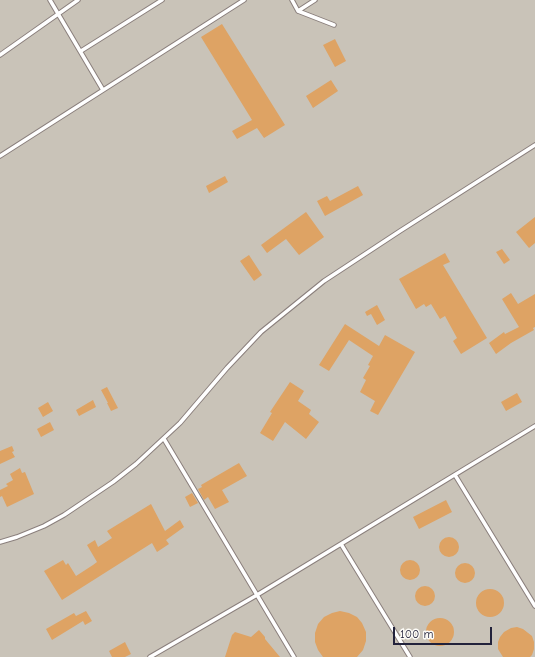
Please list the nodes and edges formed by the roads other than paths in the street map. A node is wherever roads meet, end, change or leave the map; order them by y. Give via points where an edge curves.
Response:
1 (50, 0) edge
2 (78, 0) edge
3 (162, 0) edge
4 (244, 0) edge
5 (292, 0) edge
6 (315, 0) edge
7 (298, 11) junction
8 (59, 14) junction
9 (334, 25) dead end
10 (81, 51) junction
11 (0, 55) edge
12 (103, 90) junction
13 (535, 145) edge
14 (0, 156) edge
15 (535, 426) edge
16 (164, 439) junction
17 (455, 474) junction
18 (0, 542) edge
19 (341, 544) junction
20 (257, 595) junction
21 (535, 606) edge
22 (150, 657) edge
23 (294, 657) edge
24 (410, 657) edge

1 - 8 lane
2 - 8 lane
3 - 10 lane
4 - 12 lane
5 - 7 lane
6 - 7 lane
7 - 9 lane
8 - 10 lane
8 - 11 lane
10 - 12 lane
12 - 14 lane
13 - 16 lane via 324,281 261,332
15 - 17 lane
16 - 18 lane via 113,482 64,515 44,526
16 - 20 lane
17 - 19 lane
17 - 21 lane
19 - 20 lane
19 - 24 lane
20 - 22 lane
20 - 23 lane

